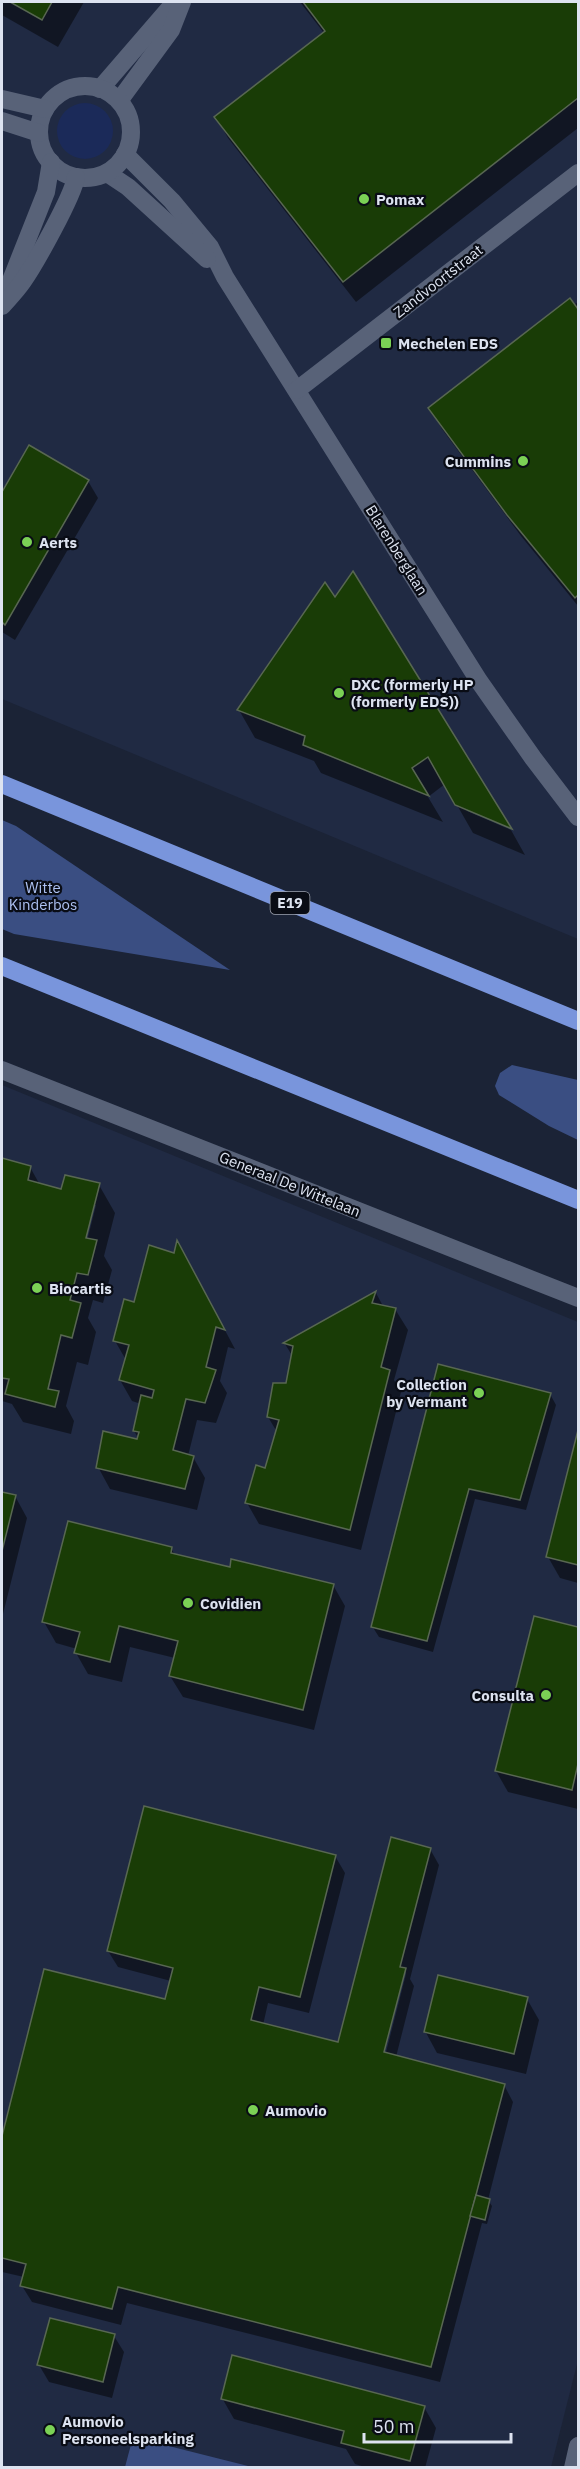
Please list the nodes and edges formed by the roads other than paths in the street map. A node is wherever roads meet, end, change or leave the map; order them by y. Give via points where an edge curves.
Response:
1 (175, 2) edge
2 (182, 2) edge
3 (100, 89) junction
4 (2, 99) edge
5 (119, 101) junction
6 (45, 109) junction
7 (2, 121) edge
8 (39, 133) junction
9 (125, 154) junction
10 (51, 162) junction
11 (107, 173) junction
12 (579, 173) edge
13 (76, 177) junction
14 (225, 277) junction
15 (2, 301) edge
16 (2, 306) edge
17 (297, 390) junction
18 (2, 784) edge
19 (579, 817) edge
20 (2, 966) edge
21 (579, 1021) edge
22 (2, 1070) edge
23 (579, 1200) edge
24 (579, 1298) edge
25 (579, 2446) edge
26 (573, 2468) edge

1 - 3 street
2 - 5 street via 171,30
3 - 5 street
3 - 6 street via 69,89
4 - 6 street
5 - 9 street via 130,126
6 - 8 street
7 - 8 street
8 - 10 street via 42,149
9 - 11 street
9 - 14 street, Blarenberglaan via 210,247
10 - 13 street
10 - 15 street via 46,192
11 - 13 street
11 - 14 street, Blarenberglaan via 128,187
12 - 17 street, Zandvoortstraat
13 - 16 street via 75,186 24,281
14 - 17 street, Blarenberglaan
17 - 19 street, Blarenberglaan via 480,681
18 - 21 highway, E19
20 - 23 highway
22 - 24 street, Generaal De Wittelaan
25 - 26 street

